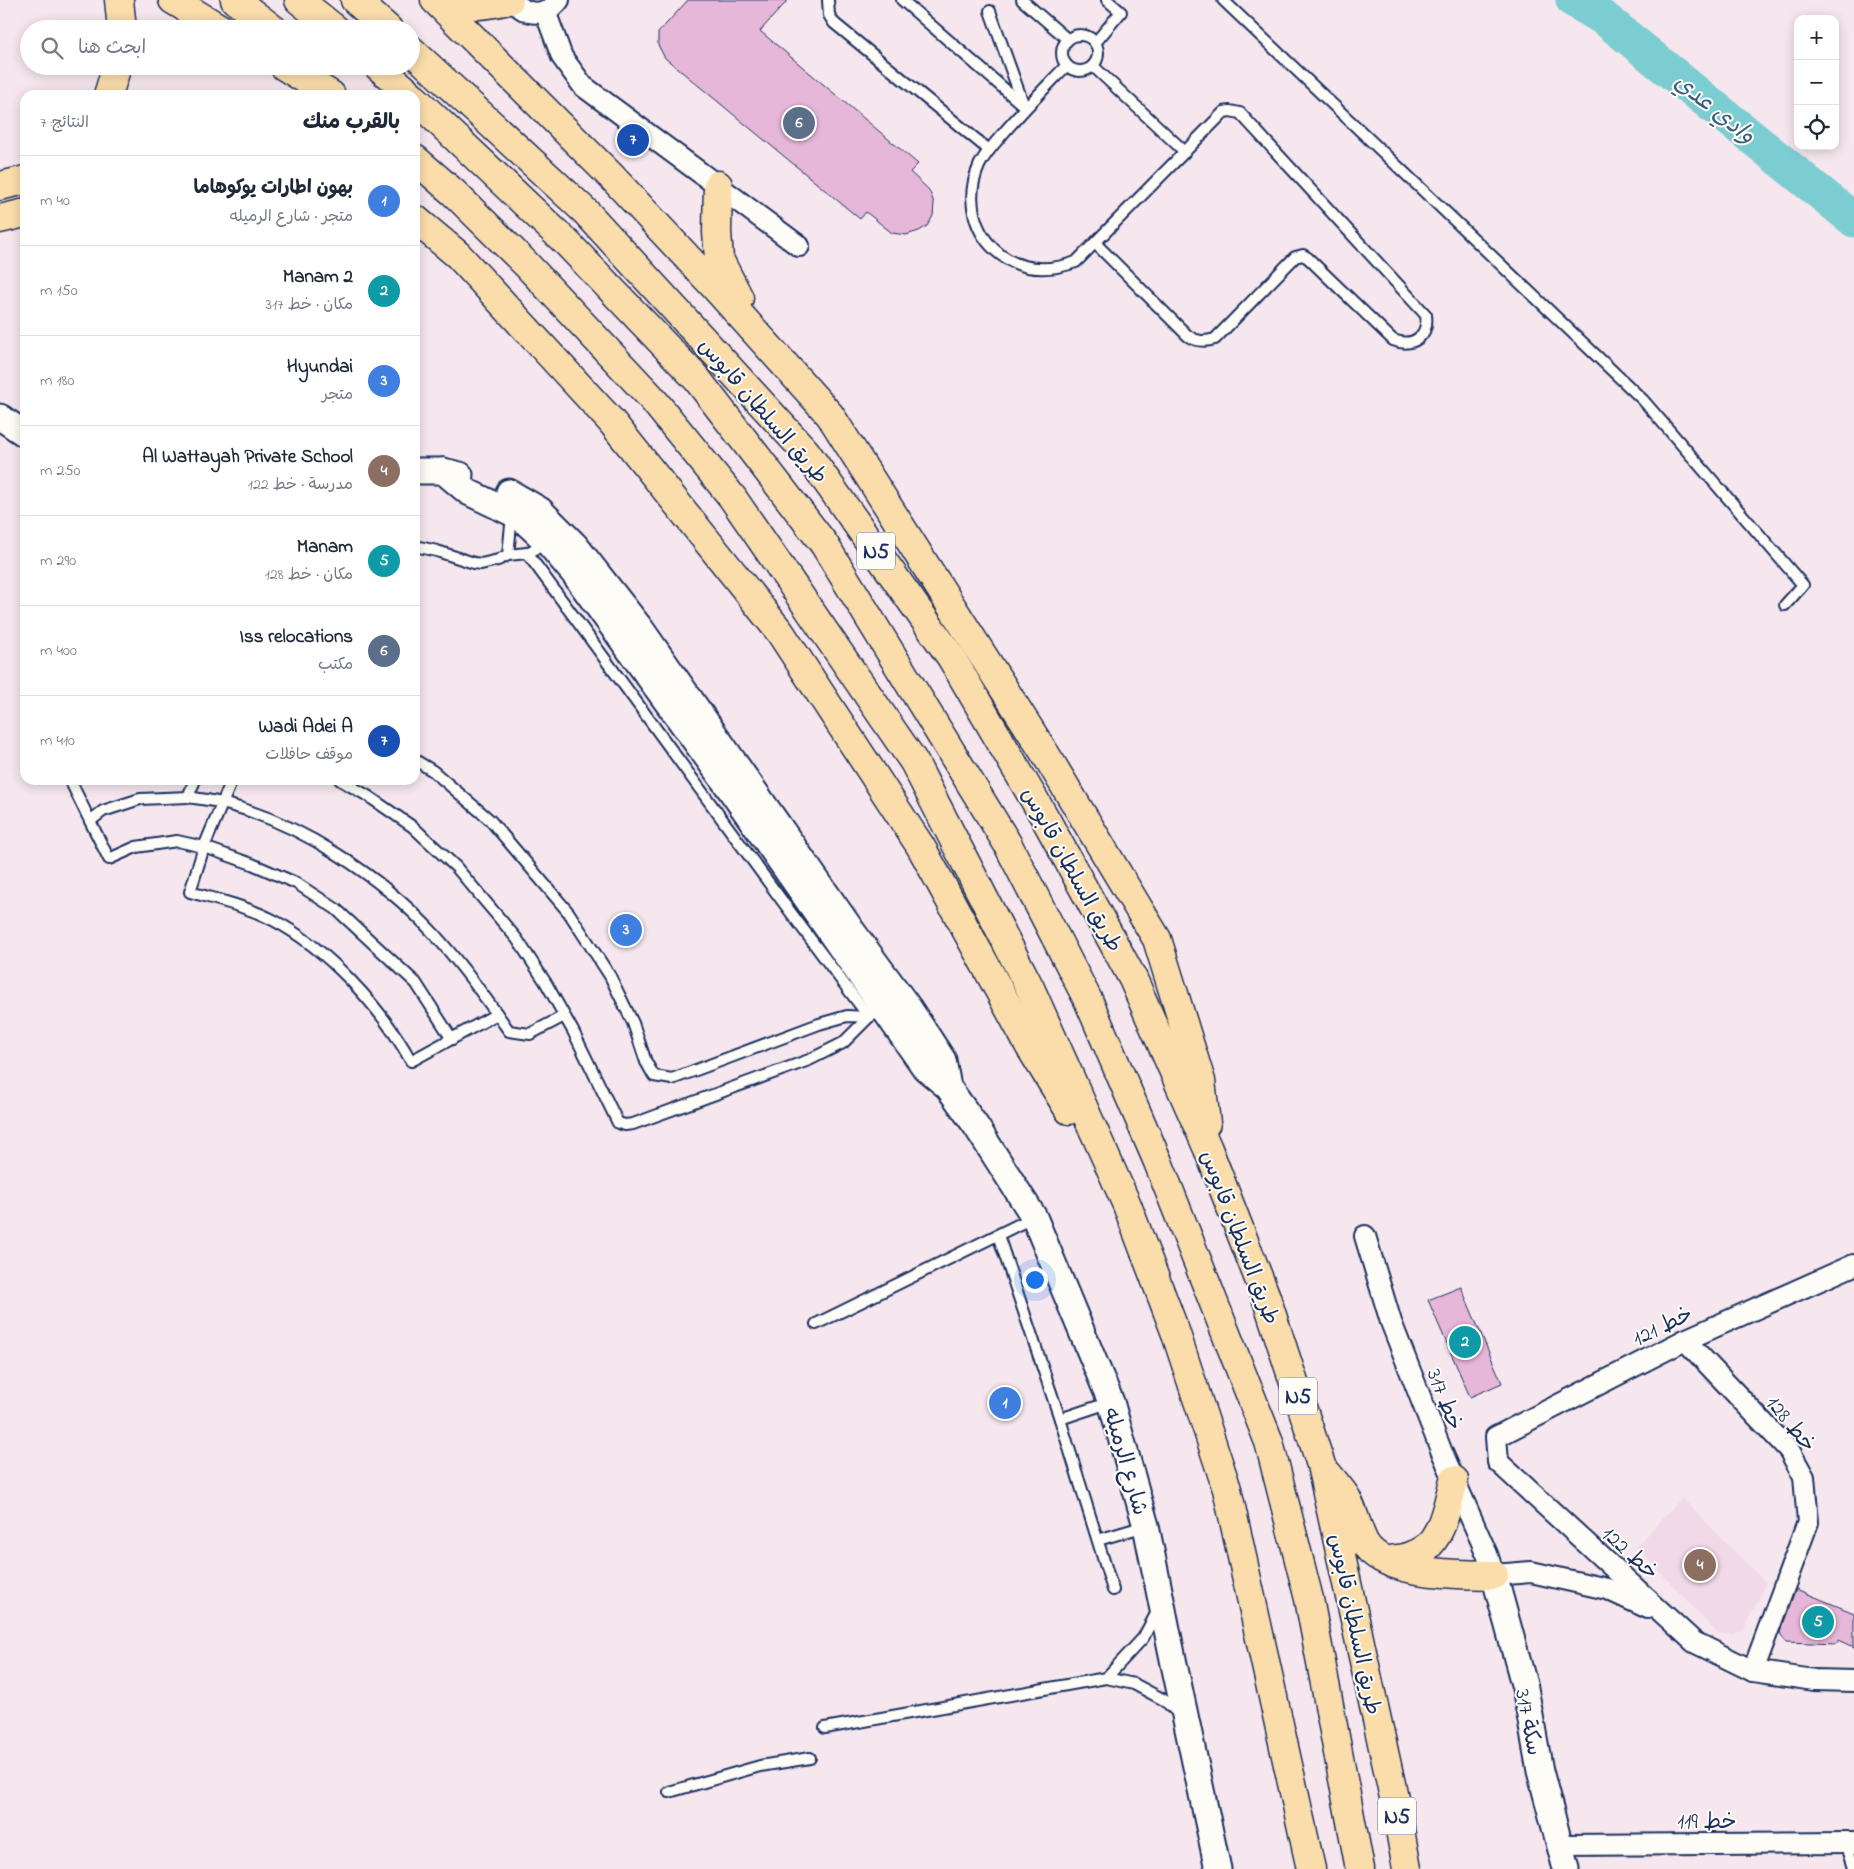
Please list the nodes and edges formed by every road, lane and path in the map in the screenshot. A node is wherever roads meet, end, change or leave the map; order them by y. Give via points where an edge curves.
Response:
1 (119, 0) edge
2 (173, 0) edge
3 (236, 0) edge
4 (300, 0) edge
5 (355, 0) edge
6 (435, 0) edge
7 (450, 0) edge
8 (509, 0) edge
9 (513, 0) edge
10 (828, 0) edge
11 (902, 0) edge
12 (1022, 0) edge
13 (1107, 0) edge
14 (1223, 0) edge
15 (552, 6) edge
16 (990, 11) dead end
17 (121, 20) edge
18 (206, 20) edge
19 (262, 20) edge
20 (325, 20) edge
21 (378, 20) edge
22 (1067, 39) junction
23 (1095, 43) junction
24 (420, 58) edge
25 (1066, 66) junction
26 (1093, 66) junction
27 (114, 75) edge
28 (299, 75) edge
29 (332, 75) edge
30 (388, 75) edge
31 (110, 90) edge
32 (323, 90) edge
33 (345, 90) edge
34 (405, 90) edge
35 (420, 104) edge
36 (1025, 107) junction
37 (989, 150) junction
38 (1185, 152) junction
39 (420, 163) edge
40 (20, 181) edge
41 (718, 185) junction
42 (0, 186) edge
43 (20, 214) edge
44 (0, 219) edge
45 (420, 223) edge
46 (1095, 243) junction
47 (799, 246) dead end
48 (768, 346) junction
49 (0, 417) edge
50 (20, 431) edge
51 (420, 471) edge
52 (443, 471) junction
53 (512, 511) junction
54 (420, 547) edge
55 (537, 548) junction
56 (508, 555) junction
57 (614, 596) junction
58 (1784, 605) dead end
59 (420, 763) edge
60 (72, 785) edge
61 (193, 785) edge
62 (230, 785) edge
63 (349, 785) edge
64 (188, 797) junction
65 (222, 803) junction
66 (90, 821) junction
67 (204, 847) junction
68 (877, 1013) junction
69 (497, 1014) junction
70 (564, 1016) junction
71 (452, 1039) junction
72 (948, 1087) junction
73 (1208, 1149) junction
74 (1127, 1205) junction
75 (1034, 1217) junction
76 (998, 1235) junction
77 (1366, 1236) dead end
78 (1854, 1265) edge
79 (816, 1324) dead end
80 (1685, 1340) junction
81 (1112, 1402) junction
82 (1060, 1419) junction
83 (1496, 1437) joint
84 (1321, 1465) junction
85 (1454, 1480) junction
86 (1146, 1526) junction
87 (1098, 1540) junction
88 (1385, 1561) junction
89 (1494, 1574) junction
90 (1113, 1590) dead end
91 (1162, 1604) junction
92 (1666, 1616) junction
93 (1753, 1671) junction
94 (1106, 1678) junction
95 (1854, 1681) edge
96 (1186, 1720) junction
97 (825, 1728) dead end
98 (810, 1758) dead end
99 (669, 1792) dead end
100 (1850, 1843) edge
101 (1560, 1845) junction
102 (1854, 1868) edge
103 (1218, 1869) edge
104 (1311, 1869) edge
105 (1360, 1869) edge
106 (1407, 1869) edge
107 (1566, 1869) edge

1 - 17 highway
2 - 18 highway
3 - 19 highway
4 - 20 highway
5 - 21 highway
6 - 48 highway via 613,178
7 - 8 highway via 486,6
9 - 15 street via 530,12
10 - 37 lane via 829,15 834,23
11 - 36 lane
12 - 22 lane
13 - 23 lane via 1121,12
14 - 58 lane via 1643,400 1803,585
15 - 41 street via 562,57 583,86
16 - 36 lane
22 - 23 lane via 1079,35
22 - 25 lane via 1061,56
23 - 26 lane via 1098,55
24 - 73 highway, طريق السلطان قابوس / N5 via 586,212 806,452 950,657 1046,818 1133,979
25 - 26 lane via 1077,72
25 - 36 lane
26 - 38 lane
27 - 31 highway
28 - 32 highway
29 - 33 highway
30 - 34 highway
35 - 105 highway, طريق السلطان قابوس / N5 via 568,244 697,379 824,544 1007,843 1093,1011 1162,1171 1270,1442 1309,1599
36 - 37 lane
37 - 46 lane via 979,165 971,200 981,234 992,248 1007,260 1041,270 1076,262
38 - 46 lane
38 - 46 lane via 1224,112 1240,113 1426,315 1423,334 1419,339 1406,343 1393,340 1308,258 1300,255 1215,339 1194,340
39 - 74 highway via 526,264 650,396 732,497 914,762 1030,988
40 - 42 highway
41 - 47 street
41 - 48 highway via 719,260
43 - 44 highway
45 - 74 highway via 458,255 611,421 780,632 921,847 1030,1047
48 - 73 highway via 830,415 1035,738 1157,939 1201,1081
49 - 50 street
51 - 52 street
52 - 53 street via 468,492
52 - 57 street via 499,487 540,510 575,545
53 - 55 street via 520,516
53 - 56 lane
54 - 56 lane via 474,563 490,563
55 - 56 lane
55 - 57 street via 560,546
55 - 68 street via 575,575 650,677
57 - 72 street via 641,629 909,1008 943,1060
59 - 68 lane via 490,820 569,913 610,976 654,1076 672,1079 819,1024
60 - 66 lane
61 - 64 lane
62 - 65 lane
63 - 70 lane via 413,827 456,867 517,938
64 - 65 lane
64 - 66 lane via 140,799 103,811
65 - 67 lane
65 - 69 lane via 302,833 390,892 434,935
66 - 67 lane via 109,859 136,847 177,840
67 - 71 lane via 296,883 336,909 416,982
67 - 71 lane via 190,892 272,919 300,936 372,1003 411,1061
68 - 70 lane via 843,1043 809,1060 704,1100 625,1125 618,1123
68 - 72 street via 926,1068
69 - 70 lane via 509,1030 530,1034
69 - 71 lane
72 - 75 street, شارع الرميله
73 - 84 highway, طريق السلطان قابوس / N5 via 1266,1297
74 - 104 highway via 1175,1331 1227,1489
75 - 76 lane
75 - 81 street, شارع الرميله
76 - 79 lane
76 - 82 lane
77 - 85 street, خط 317 via 1391,1322
78 - 80 street, خط 121
80 - 83 street, خط 121
80 - 93 street, خط 128 via 1789,1450 1804,1477 1808,1522
81 - 82 lane
81 - 86 street, شارع الرميله
82 - 87 lane
83 - 92 street, خط 122 via 1498,1462
84 - 88 highway via 1347,1499 1365,1544
84 - 106 highway, طريق السلطان قابوس / N5
85 - 88 highway via 1439,1530 1427,1548 1412,1556
85 - 89 street, خط 317
86 - 87 lane
86 - 91 street, شارع الرميله
87 - 90 lane
88 - 89 highway via 1411,1569
89 - 92 street via 1531,1572 1607,1588
89 - 101 street, سكة 317 via 1525,1688 1540,1771
91 - 94 lane via 1143,1638
91 - 96 street, شارع الرميله
92 - 93 street, خط 122 via 1694,1642
93 - 95 street, خط 122 via 1814,1680
94 - 96 lane via 1134,1684 1164,1700
94 - 97 lane
96 - 103 street, شارع الرميله
98 - 99 lane via 760,1766
100 - 101 street, خط 119
100 - 102 lane
101 - 107 street, سكة 317

